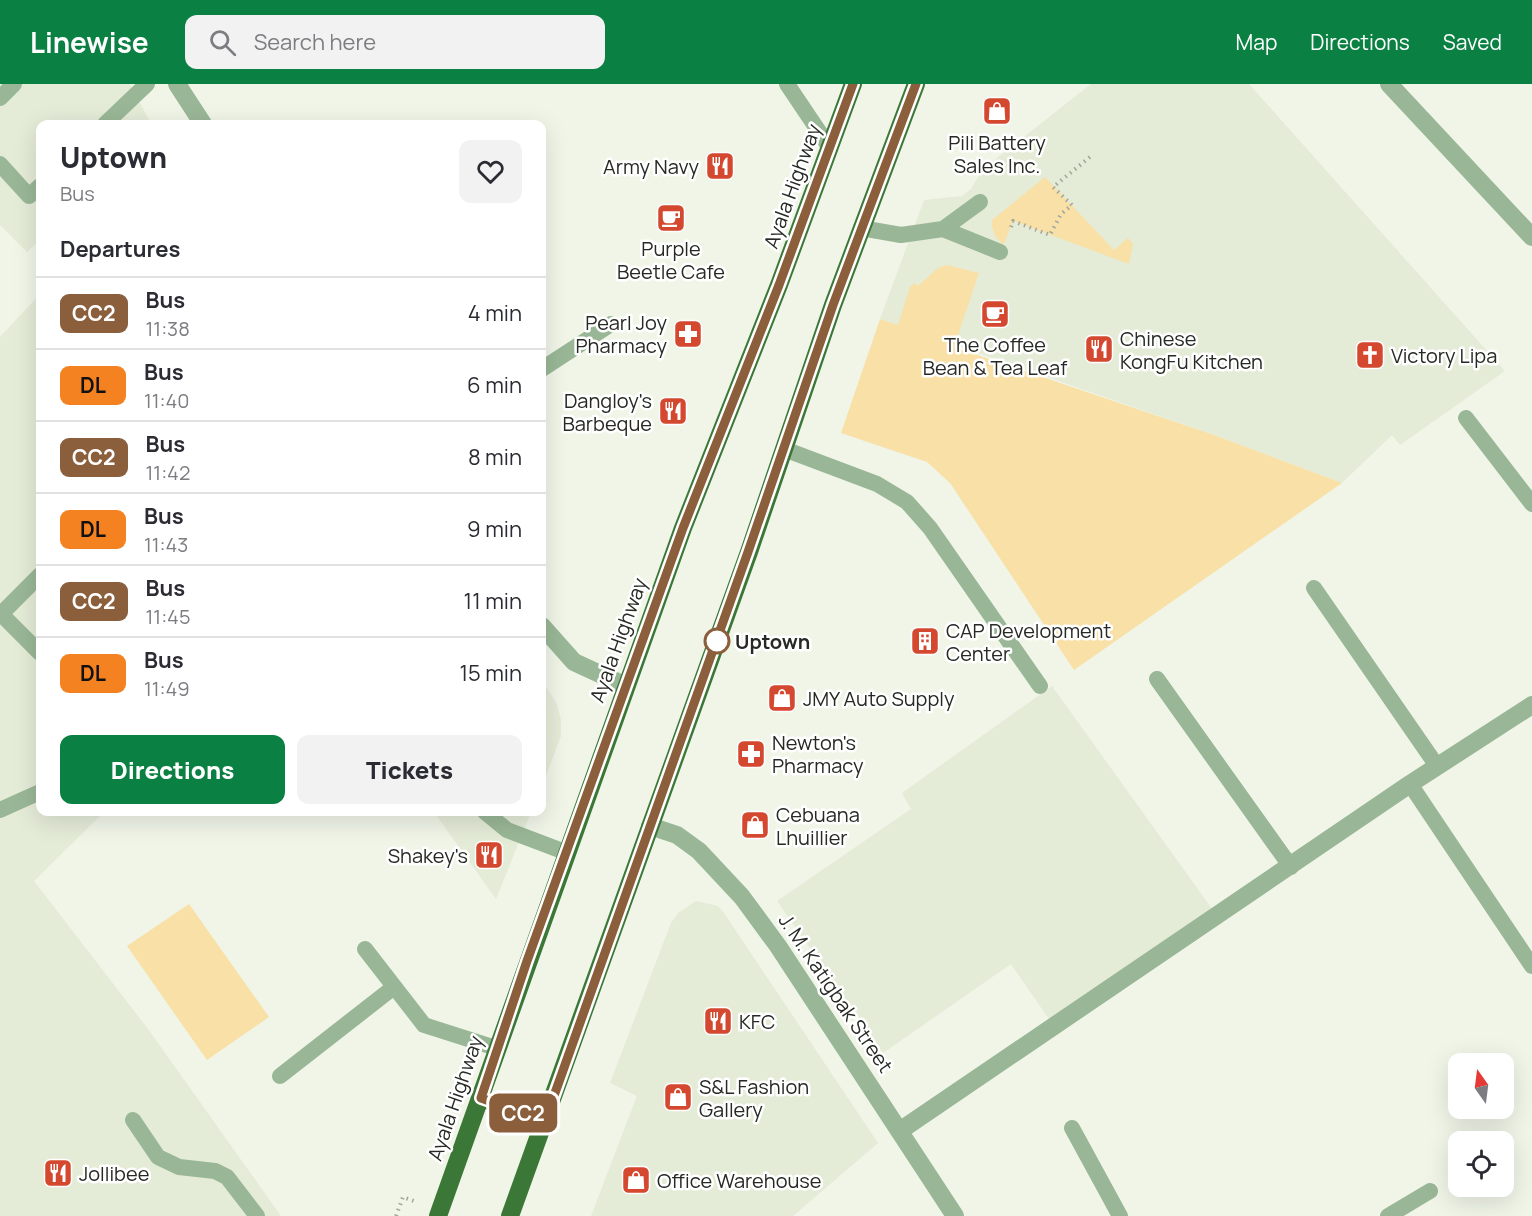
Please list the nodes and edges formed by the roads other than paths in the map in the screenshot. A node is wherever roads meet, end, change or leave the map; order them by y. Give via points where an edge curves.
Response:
1 (14, 84) edge
2 (147, 84) edge
3 (177, 84) edge
4 (787, 84) edge
5 (853, 84) edge
6 (916, 84) edge
7 (1389, 84) edge
8 (0, 98) edge
9 (109, 120) edge
10 (201, 120) edge
11 (830, 148) junction
12 (0, 164) edge
13 (36, 190) edge
14 (980, 202) dead end
15 (861, 228) junction
16 (943, 229) junction
17 (1532, 237) edge
18 (1000, 252) dead end
19 (611, 324) dead end
20 (546, 366) edge
21 (1466, 418) dead end
22 (784, 449) junction
23 (1532, 504) edge
24 (36, 579) edge
25 (1314, 588) dead end
26 (546, 630) edge
27 (36, 649) edge
28 (1157, 679) dead end
29 (626, 686) junction
30 (1040, 686) dead end
31 (1532, 705) edge
32 (1437, 766) junction
33 (1410, 784) junction
34 (36, 794) edge
35 (0, 810) edge
36 (490, 816) edge
37 (650, 826) junction
38 (566, 852) junction
39 (1291, 867) junction
40 (365, 949) dead end
41 (1532, 966) edge
42 (394, 987) junction
43 (496, 1048) junction
44 (280, 1076) dead end
45 (481, 1098) junction
46 (133, 1120) dead end
47 (545, 1121) junction
48 (1072, 1128) dead end
49 (901, 1130) junction
50 (1430, 1191) dead end
51 (257, 1216) edge
52 (438, 1216) edge
53 (510, 1216) edge
54 (955, 1216) edge
55 (1120, 1216) edge
56 (1388, 1216) edge

1 - 8 lane
2 - 9 lane
3 - 10 street
4 - 11 lane
5 - 11 highway, Ayala Highway
6 - 15 highway
7 - 17 street
11 - 29 highway, Ayala Highway
12 - 13 lane via 29,196
14 - 16 lane
15 - 16 lane via 901,235
15 - 22 highway
16 - 18 lane
19 - 20 lane
21 - 23 lane
22 - 30 lane via 877,484 907,502 930,528
22 - 37 highway
24 - 27 lane via 1,614
25 - 32 lane
26 - 29 street via 574,662
28 - 39 lane
29 - 38 highway, Ayala Highway
31 - 32 street
32 - 33 street
33 - 39 street
33 - 41 lane
34 - 35 lane
36 - 38 lane via 507,830
37 - 47 highway
37 - 49 street, J. M. Katigbak Street via 677,835 699,851 742,897
38 - 43 highway, Ayala Highway
39 - 49 street
40 - 42 lane
42 - 43 lane via 424,1025
42 - 44 lane
43 - 45 highway, Ayala Highway
45 - 47 highway
45 - 52 highway, Ayala Highway
46 - 51 lane via 158,1157 179,1167 215,1171 227,1177
47 - 53 highway
48 - 55 lane
49 - 54 street, J. M. Katigbak Street
50 - 56 lane

